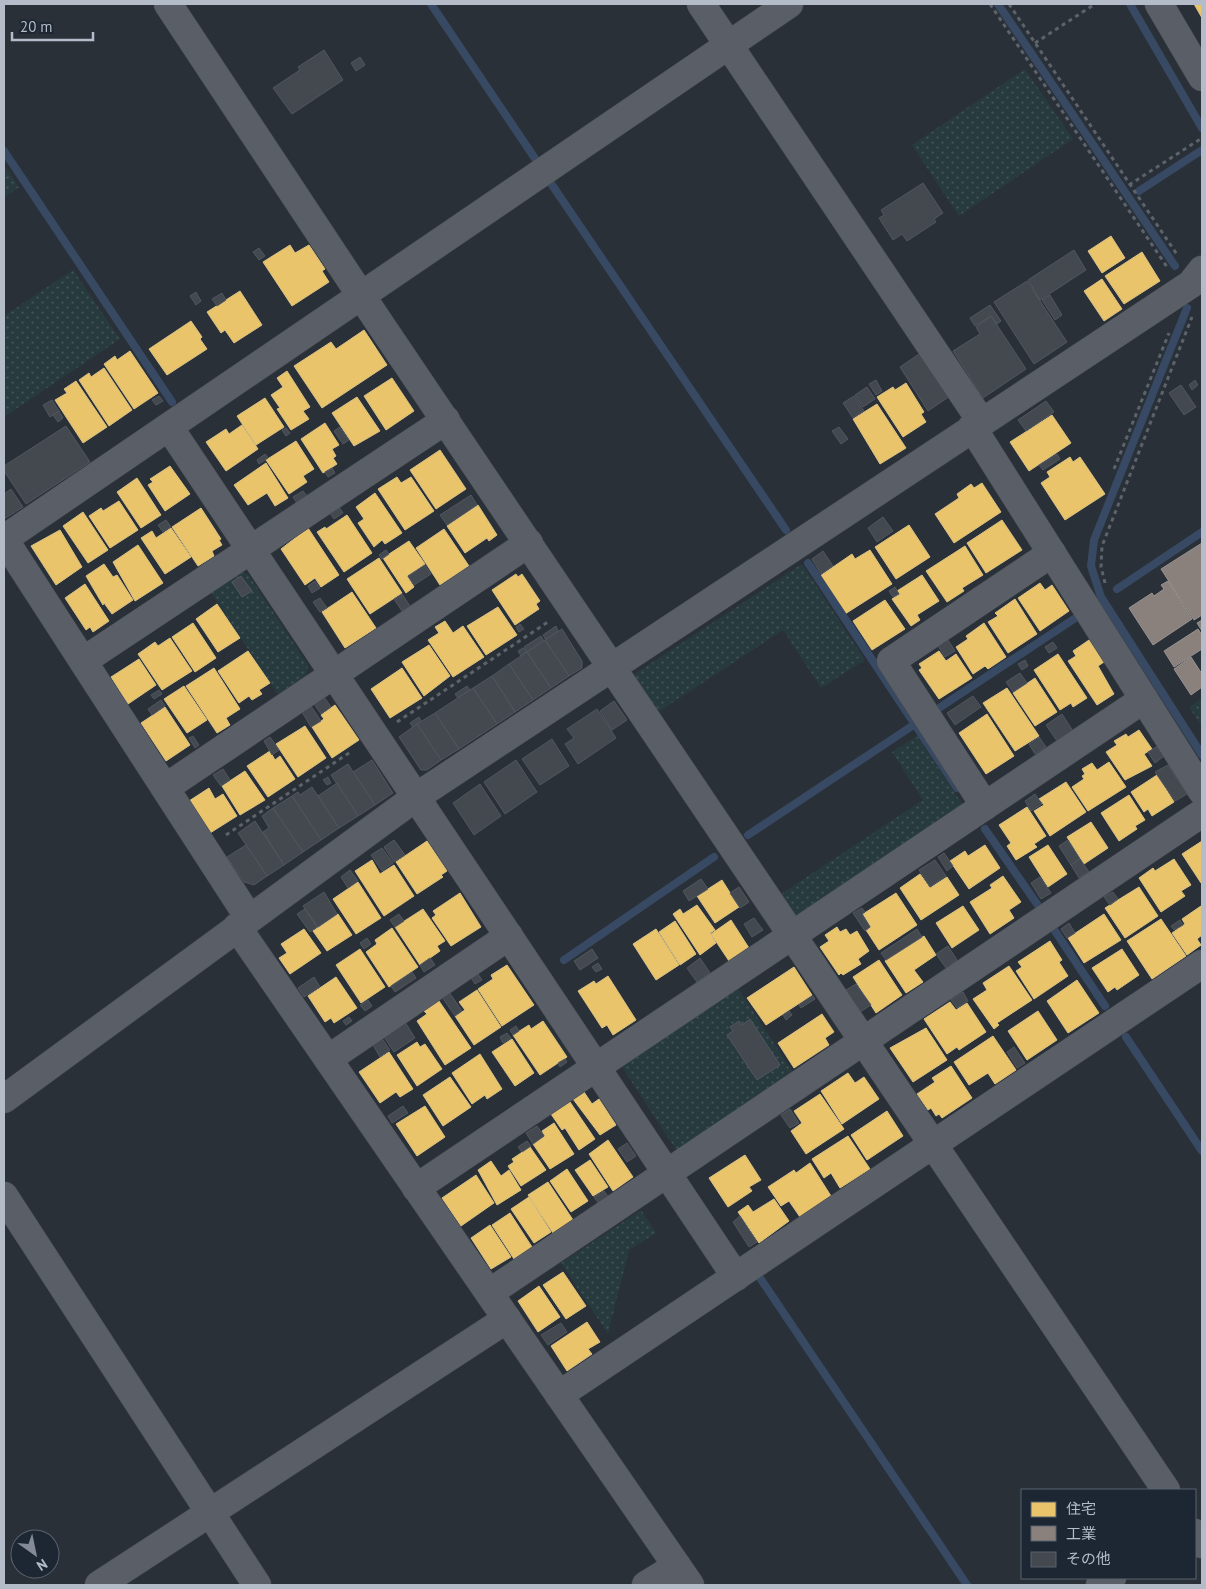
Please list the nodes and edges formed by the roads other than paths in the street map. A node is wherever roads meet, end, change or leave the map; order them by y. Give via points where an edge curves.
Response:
1 (168, 4) edge
2 (701, 4) edge
3 (789, 4) edge
4 (1159, 4) edge
5 (728, 45) junction
6 (1202, 77) edge
7 (1193, 288) edge
8 (362, 296) junction
9 (446, 420) junction
10 (977, 424) junction
11 (169, 427) junction
12 (4, 539) edge
13 (529, 543) junction
14 (250, 550) junction
15 (1052, 553) junction
16 (83, 661) junction
17 (613, 667) junction
18 (334, 674) junction
19 (1144, 699) junction
20 (165, 788) junction
21 (1202, 791) edge
22 (416, 797) junction
23 (985, 806) junction
24 (1202, 813) edge
25 (243, 923) junction
26 (509, 936) junction
27 (792, 936) junction
28 (1202, 964) edge
29 (863, 1041) junction
30 (328, 1059) junction
31 (596, 1067) junction
32 (4, 1100) edge
33 (932, 1145) junction
34 (667, 1173) junction
35 (416, 1188) junction
36 (4, 1196) edge
37 (736, 1276) junction
38 (489, 1293) junction
39 (507, 1319) junction
40 (559, 1395) junction
41 (1165, 1489) edge
42 (210, 1513) junction
43 (684, 1575) edge
44 (99, 1585) edge
45 (257, 1585) edge
46 (646, 1585) edge

1 - 8 street
2 - 5 street
3 - 5 street
4 - 6 street
5 - 8 street
5 - 10 street
7 - 10 street
8 - 9 street
8 - 11 street
9 - 13 street
9 - 14 street
10 - 15 street
10 - 17 street
11 - 12 street
11 - 14 street
12 - 16 street
13 - 17 street
13 - 18 street
14 - 16 street
14 - 18 street
15 - 19 street
15 - 23 street via 891,661
16 - 20 street
17 - 22 street
17 - 27 street
18 - 20 street
18 - 22 street
19 - 21 street
19 - 23 street
20 - 25 street
22 - 25 street
22 - 26 street
23 - 27 street
24 - 29 street
25 - 30 street
25 - 32 street
26 - 30 street
26 - 31 street
27 - 29 street
27 - 31 street
28 - 33 street
29 - 33 street
29 - 34 street
30 - 35 street
31 - 34 street
31 - 35 street
33 - 37 street
33 - 41 street
34 - 37 street
34 - 38 street
35 - 38 street
36 - 42 street
37 - 40 street
38 - 39 street
39 - 40 street
39 - 42 street
40 - 43 street
42 - 44 street
42 - 45 street
43 - 46 street

